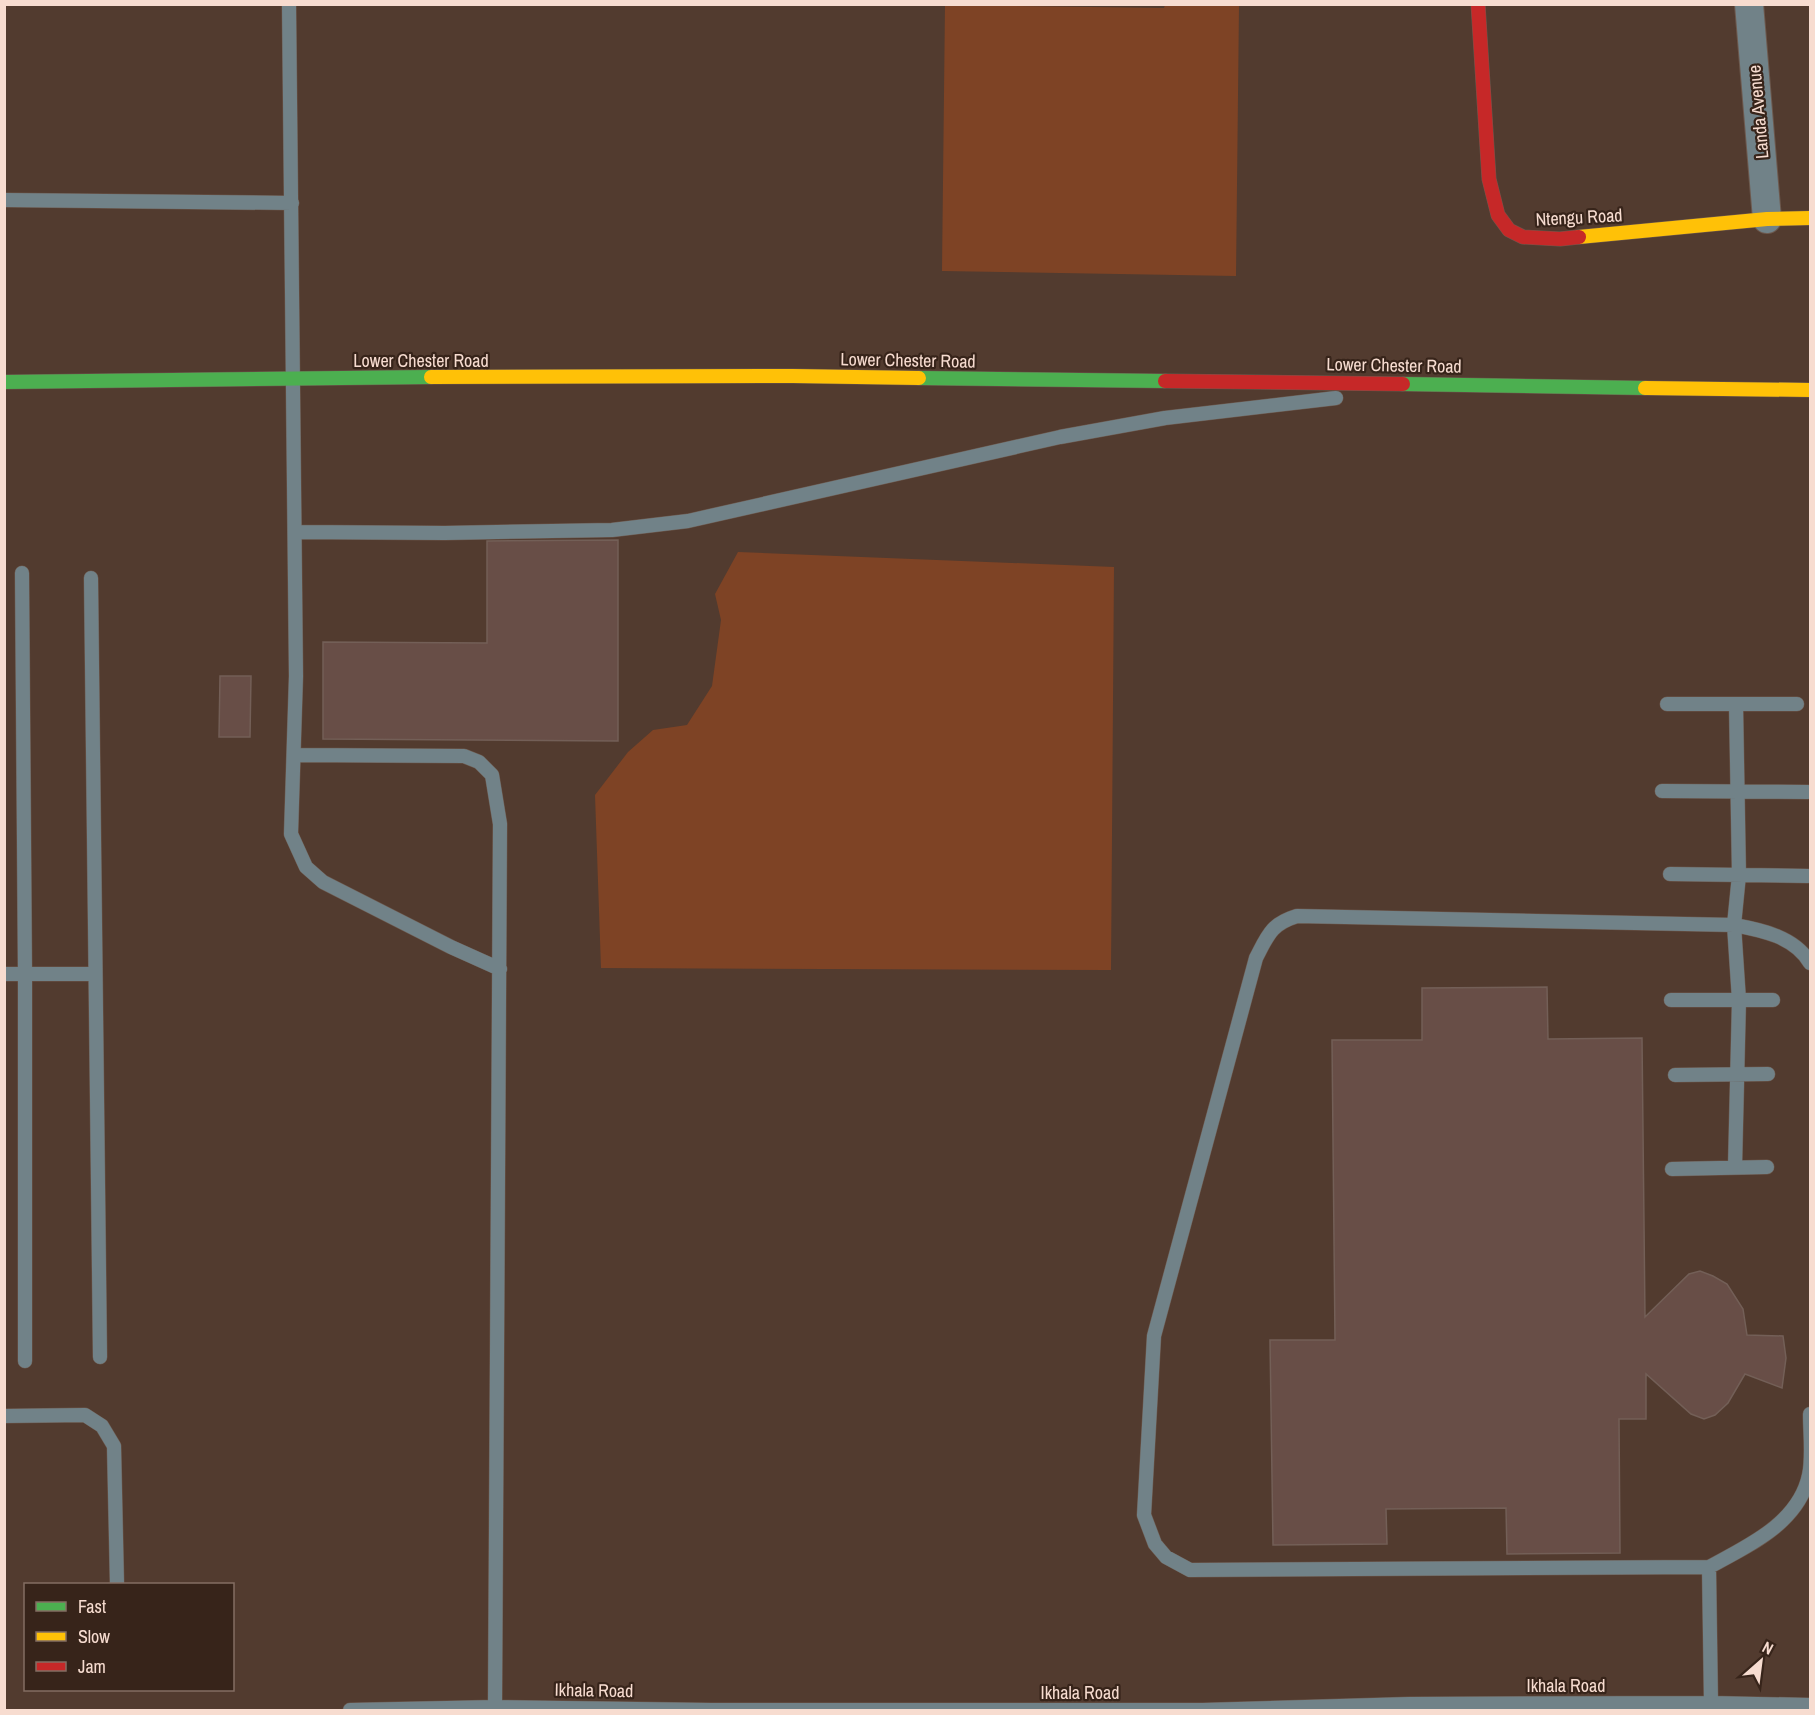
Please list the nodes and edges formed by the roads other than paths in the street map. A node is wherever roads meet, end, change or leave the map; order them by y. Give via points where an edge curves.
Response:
1 (289, 4) edge
2 (1478, 4) edge
3 (1749, 4) edge
4 (4, 200) edge
5 (292, 203) junction
6 (1810, 218) edge
7 (1767, 219) junction
8 (294, 378) junction
9 (4, 382) edge
10 (1482, 384) junction
11 (1810, 390) edge
12 (295, 531) junction
13 (22, 573) dead end
14 (91, 578) dead end
15 (1667, 704) dead end
16 (1736, 704) junction
17 (1797, 704) dead end
18 (295, 755) junction
19 (1662, 791) dead end
20 (1737, 792) junction
21 (1808, 792) dead end
22 (1670, 874) dead end
23 (1738, 875) junction
24 (1808, 876) dead end
25 (1734, 925) junction
26 (1810, 963) edge
27 (500, 969) junction
28 (4, 974) edge
29 (95, 974) junction
30 (26, 975) junction
31 (1671, 1000) dead end
32 (1739, 1000) junction
33 (1773, 1000) dead end
34 (1738, 1073) junction
35 (1768, 1074) dead end
36 (1675, 1075) dead end
37 (1735, 1167) junction
38 (1767, 1167) dead end
39 (1672, 1169) dead end
40 (100, 1357) dead end
41 (25, 1361) dead end
42 (1810, 1414) edge
43 (4, 1416) edge
44 (1709, 1567) junction
45 (117, 1583) edge
46 (1711, 1702) junction
47 (1810, 1705) edge
48 (495, 1707) junction
49 (1409, 1707) edge
50 (350, 1710) edge
51 (711, 1710) edge
52 (783, 1710) edge
53 (1203, 1710) edge

1 - 5 lane
2 - 7 street, Ntengu Road via 1489,179 1498,215 1509,230 1523,237 1560,239
3 - 7 street, Landa Avenue
4 - 5 lane
5 - 8 lane
6 - 7 street, Ntengu Road
8 - 9 street, Lower Chester Road
8 - 10 street, Lower Chester Road via 793,376
8 - 12 lane
10 - 11 street, Lower Chester Road
10 - 12 lane via 1165,418 1060,437 688,521 612,530
12 - 18 lane
13 - 30 lane
14 - 29 lane
15 - 16 lane
16 - 17 lane
16 - 20 lane
18 - 27 lane via 291,834 306,867 323,882
18 - 27 lane via 464,756 479,762 492,775 500,824
19 - 20 lane
20 - 21 lane
20 - 23 lane
22 - 23 lane
23 - 24 lane
23 - 25 lane
25 - 26 lane via 1771,932 1806,955
25 - 32 lane
25 - 44 lane via 1298,916 1281,921 1256,958 1154,1336 1144,1515 1155,1544 1166,1557 1190,1570
27 - 48 lane
28 - 30 lane
29 - 30 lane
29 - 40 lane
30 - 41 lane
31 - 32 lane
32 - 33 lane
32 - 34 lane
34 - 35 lane
34 - 36 lane
34 - 37 lane
37 - 38 lane
37 - 39 lane
42 - 44 lane via 1809,1475 1792,1512 1747,1546
43 - 45 lane via 86,1415 102,1426 114,1446
44 - 46 lane
46 - 47 lane, Ikhala Road
46 - 49 lane, Ikhala Road
48 - 50 lane, Ikhala Road
48 - 51 lane, Ikhala Road
49 - 53 lane, Ikhala Road
51 - 52 lane, Ikhala Road
52 - 53 lane, Ikhala Road

